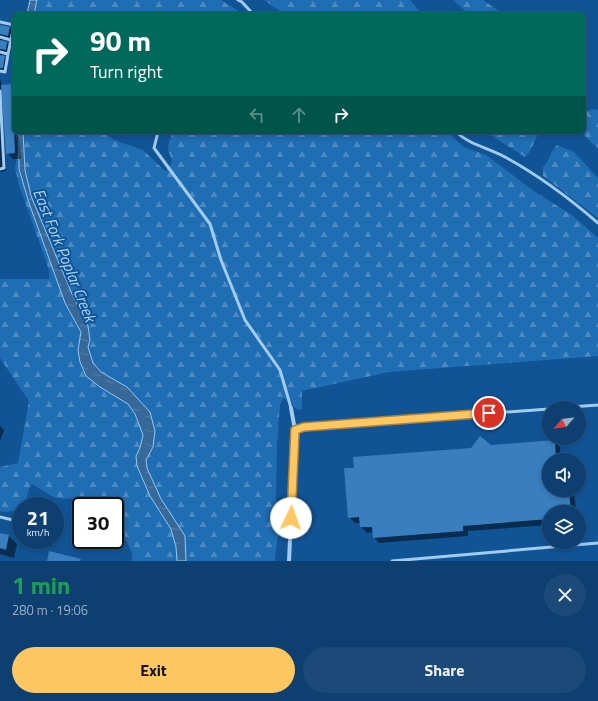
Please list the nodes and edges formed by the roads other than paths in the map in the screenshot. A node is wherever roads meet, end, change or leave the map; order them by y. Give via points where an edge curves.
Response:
1 (238, 0) edge
2 (251, 12) edge
3 (0, 22) edge
4 (12, 25) edge
5 (12, 35) edge
6 (0, 37) edge
7 (11, 40) junction
8 (0, 52) edge
9 (8, 54) junction
10 (0, 71) edge
11 (0, 91) edge
12 (158, 134) edge
13 (458, 134) edge
14 (0, 168) edge
15 (598, 223) edge
16 (598, 405) edge
17 (586, 406) edge
18 (291, 408) joint
19 (542, 410) edge
20 (295, 430) junction
21 (0, 517) edge
22 (12, 520) edge
23 (598, 543) edge
24 (289, 561) edge
25 (392, 561) edge

1 - 2 lane
3 - 4 lane
5 - 7 lane
6 - 7 lane
7 - 9 lane
8 - 9 lane
9 - 10 lane via 5,72
11 - 14 lane via 4,168
12 - 18 lane via 154,148 210,224 245,320 280,370
13 - 15 lane via 464,139 494,150 526,169 578,205
16 - 17 lane
18 - 20 street
19 - 20 lane via 304,427
20 - 24 street
21 - 22 lane
23 - 25 lane

